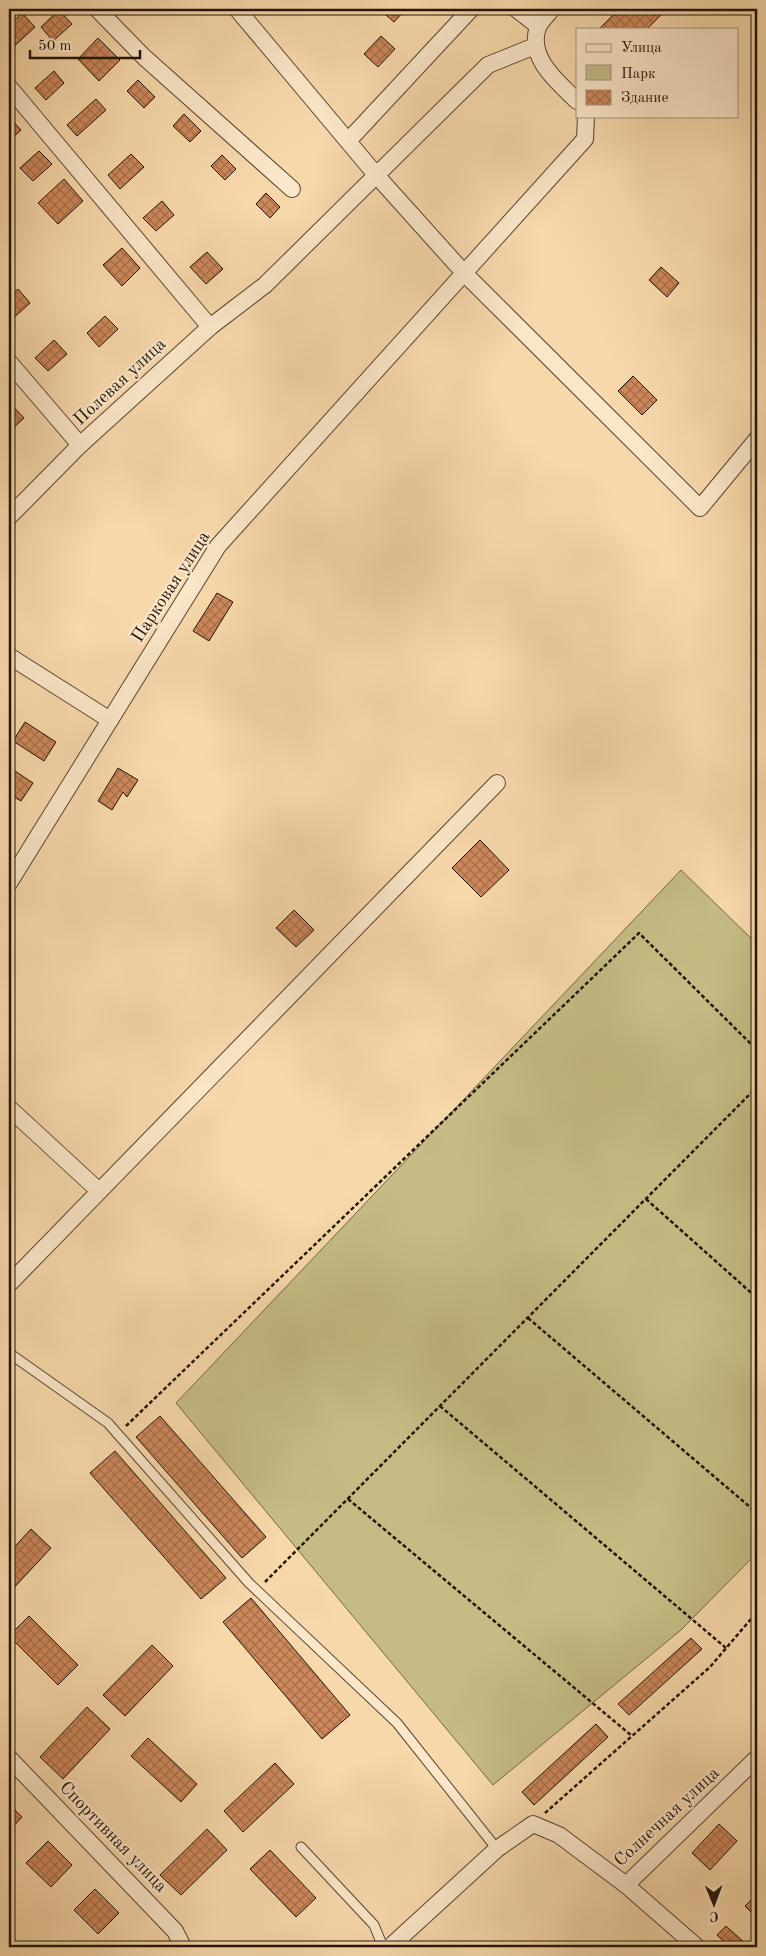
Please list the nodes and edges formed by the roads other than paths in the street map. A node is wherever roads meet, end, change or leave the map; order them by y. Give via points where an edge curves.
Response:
1 (97, 9) edge
2 (237, 9) edge
3 (471, 9) edge
4 (516, 9) edge
5 (552, 9) edge
6 (538, 26) junction
7 (535, 46) junction
8 (9, 87) edge
9 (576, 101) edge
10 (586, 118) edge
11 (348, 141) junction
12 (377, 176) junction
13 (292, 189) dead end
14 (465, 274) junction
15 (210, 327) junction
16 (9, 362) edge
17 (757, 439) edge
18 (80, 445) junction
19 (9, 517) edge
20 (9, 656) edge
21 (110, 720) junction
22 (497, 783) dead end
23 (9, 883) edge
24 (9, 1108) edge
25 (98, 1190) junction
26 (9, 1284) edge
27 (9, 1353) edge
28 (9, 1758) edge
29 (757, 1758) edge
30 (301, 1847) dead end
31 (497, 1849) junction
32 (626, 1885) junction
33 (183, 1947) edge
34 (383, 1947) edge
35 (390, 1947) edge
36 (697, 1947) edge

1 - 13 street via 144,57
2 - 11 street
3 - 11 street
4 - 6 street
5 - 6 street
6 - 7 street
7 - 9 street via 547,72
7 - 12 street, Полевая улица via 488,65
8 - 15 street
10 - 14 street, Парковая улица via 585,139
11 - 12 street
12 - 14 street
12 - 15 street, Полевая улица via 265,284
14 - 17 street via 700,508
14 - 21 street, Парковая улица via 218,546
15 - 18 street, Полевая улица
16 - 18 street
18 - 19 street, Полевая улица
20 - 21 street
21 - 23 street, Парковая улица
22 - 25 street
24 - 25 street
25 - 26 street
27 - 31 lane via 108,1423 257,1591 397,1723
28 - 33 street, Спортивная улица via 175,1932
29 - 32 street, Солнечная улица
30 - 34 lane via 374,1925
31 - 32 street, Солнечная улица via 533,1824 559,1835
31 - 35 street
32 - 36 street

